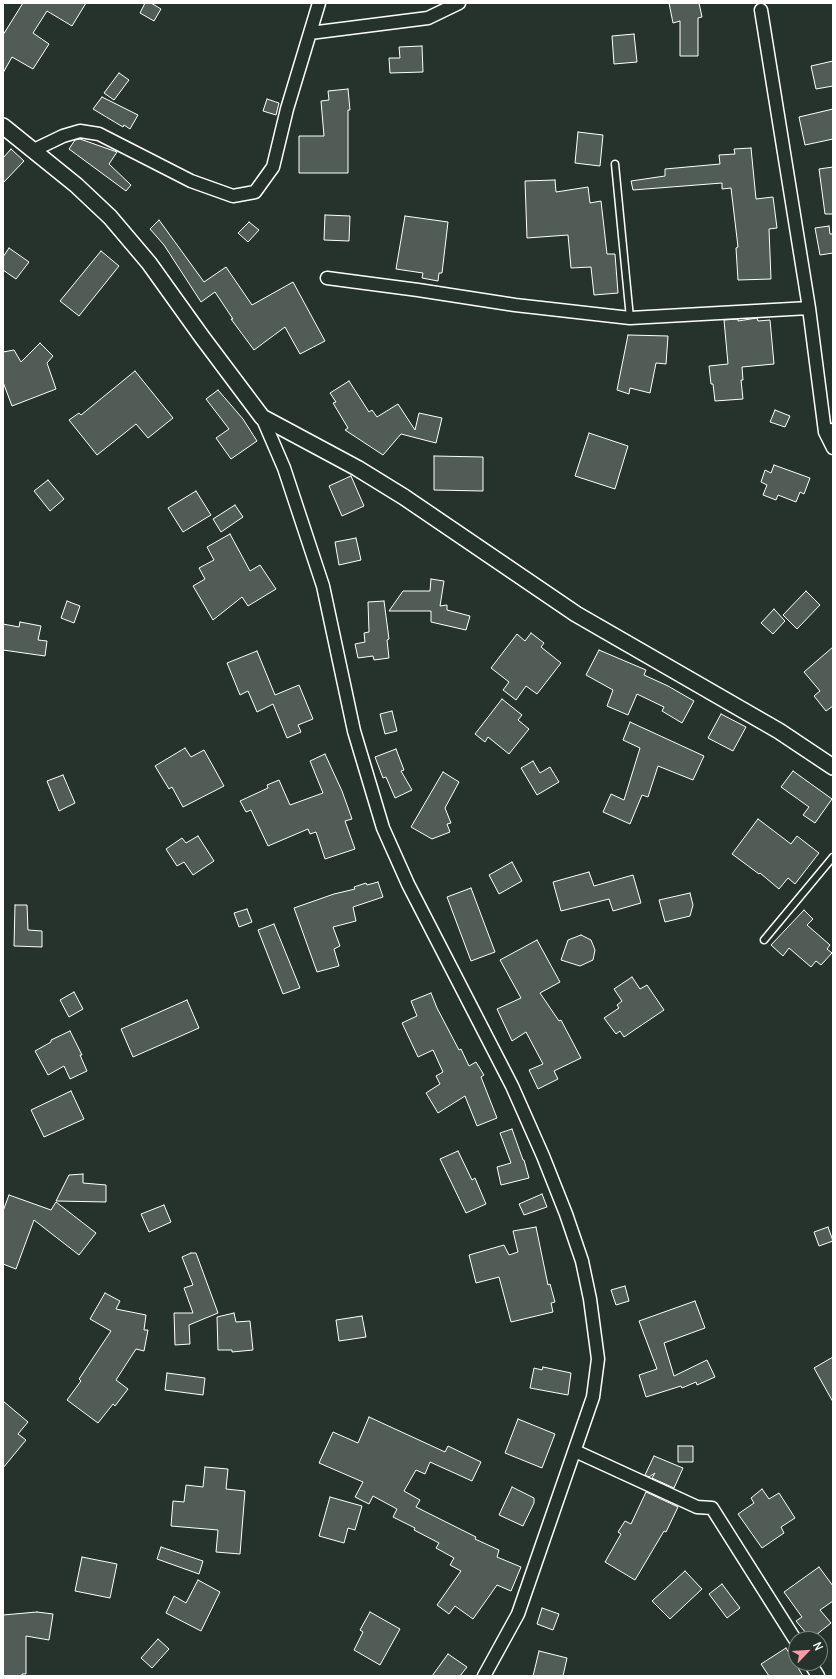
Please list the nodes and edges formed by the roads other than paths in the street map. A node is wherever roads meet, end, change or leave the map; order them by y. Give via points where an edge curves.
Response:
1 (319, 3) edge
2 (459, 3) edge
3 (761, 10) dead end
4 (310, 33) junction
5 (3, 126) edge
6 (34, 150) junction
7 (614, 164) dead end
8 (328, 278) dead end
9 (809, 308) junction
10 (630, 318) junction
11 (262, 416) junction
12 (829, 431) edge
13 (833, 448) edge
14 (833, 767) edge
15 (833, 857) edge
16 (764, 940) dead end
17 (575, 1451) junction
18 (790, 1631) edge
19 (484, 1676) edge

1 - 4 street
2 - 4 street via 428,18
3 - 9 street
4 - 6 street via 273,167 255,192 233,196 191,180 99,134 80,131
5 - 6 street
6 - 11 street via 110,217 149,263
7 - 10 lane
8 - 10 street via 515,305
9 - 10 street
9 - 12 street
11 - 14 street via 357,468 576,614 779,731
11 - 17 street via 284,468 323,586 354,731 383,828 408,884 512,1086 543,1156 582,1261 598,1359 593,1397
12 - 13 street
15 - 16 lane
17 - 18 street via 698,1507 712,1508
17 - 19 street via 518,1614

